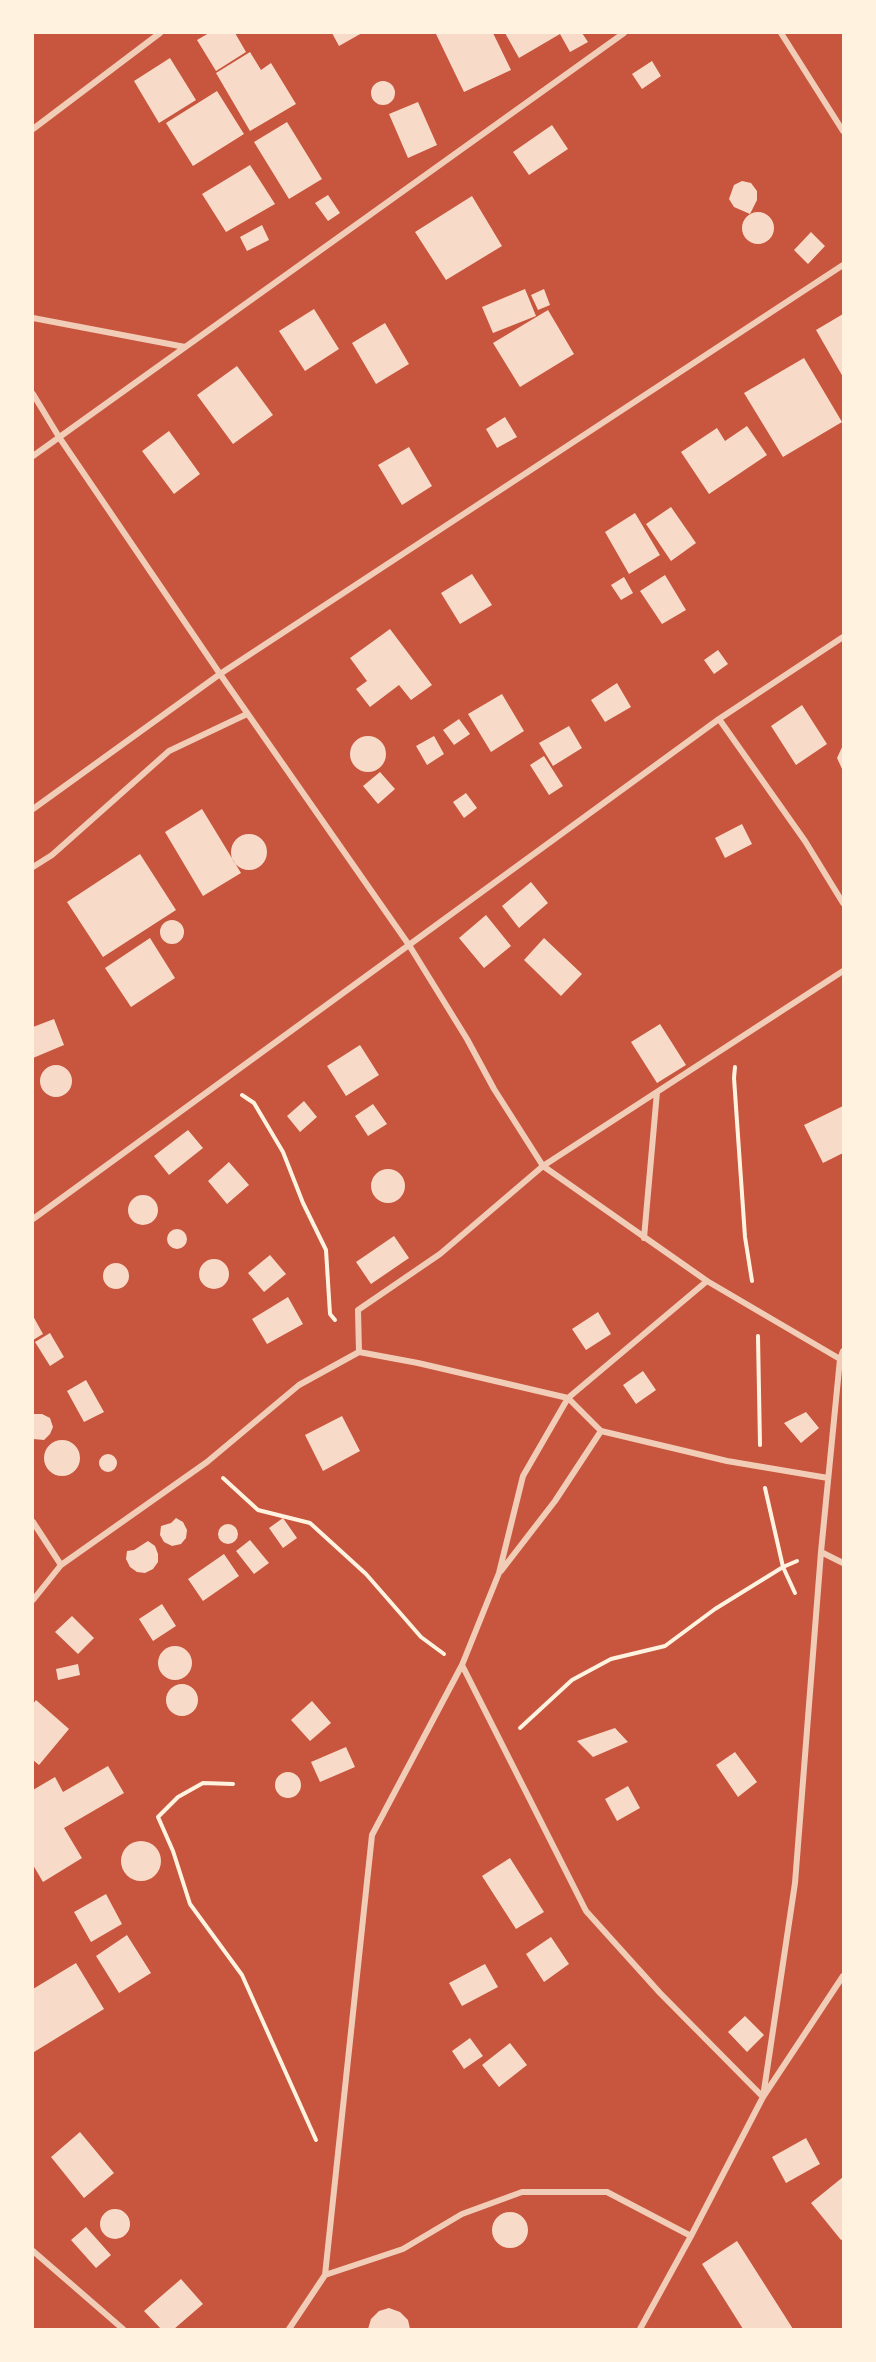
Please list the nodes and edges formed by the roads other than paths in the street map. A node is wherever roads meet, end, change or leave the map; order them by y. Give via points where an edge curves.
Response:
1 (160, 33) edge
2 (624, 33) edge
3 (781, 33) edge
4 (33, 129) edge
5 (843, 131) edge
6 (843, 265) edge
7 (33, 318) edge
8 (185, 347) junction
9 (33, 394) edge
10 (59, 437) junction
11 (33, 456) edge
12 (843, 637) edge
13 (220, 674) junction
14 (247, 714) junction
15 (719, 719) junction
16 (33, 809) edge
17 (33, 867) edge
18 (843, 903) edge
19 (409, 945) junction
20 (843, 971) edge
21 (657, 1092) junction
22 (543, 1166) junction
23 (33, 1219) edge
24 (644, 1238) junction
25 (707, 1281) junction
26 (843, 1351) edge
27 (359, 1352) junction
28 (841, 1363) edge
29 (568, 1398) junction
30 (601, 1431) junction
31 (828, 1478) junction
32 (33, 1522) edge
33 (821, 1552) junction
34 (843, 1563) edge
35 (61, 1565) junction
36 (499, 1574) junction
37 (33, 1600) edge
38 (462, 1666) junction
39 (843, 1976) edge
40 (763, 2097) junction
41 (691, 2236) junction
42 (33, 2251) edge
43 (325, 2276) junction
44 (123, 2329) edge
45 (289, 2329) edge
46 (640, 2329) edge

1 - 4 street
2 - 8 street
3 - 5 street
6 - 13 street
7 - 8 street
8 - 10 street
9 - 10 street
10 - 11 street
10 - 13 street
12 - 15 street
13 - 14 street
13 - 16 street
14 - 17 street via 168,751 52,855
14 - 19 street
15 - 18 street via 805,841
15 - 19 street
19 - 22 street
19 - 23 street
20 - 21 street
21 - 22 street
21 - 24 street
22 - 24 street
22 - 27 street via 440,1254 358,1310
24 - 25 street
25 - 28 street
25 - 29 street
26 - 28 street
27 - 29 street
27 - 35 street via 299,1386 207,1462
28 - 31 street
29 - 30 street
29 - 36 street via 523,1476
30 - 31 street via 727,1461
30 - 36 street via 555,1501
31 - 33 street
32 - 35 street
33 - 34 street
33 - 40 street via 795,1883
35 - 37 street
36 - 38 street
38 - 40 street via 586,1911
38 - 43 street via 372,1835
39 - 40 street
40 - 41 street
41 - 43 street via 607,2192 522,2192 462,2214 403,2249
41 - 46 street
42 - 44 street
43 - 45 street

